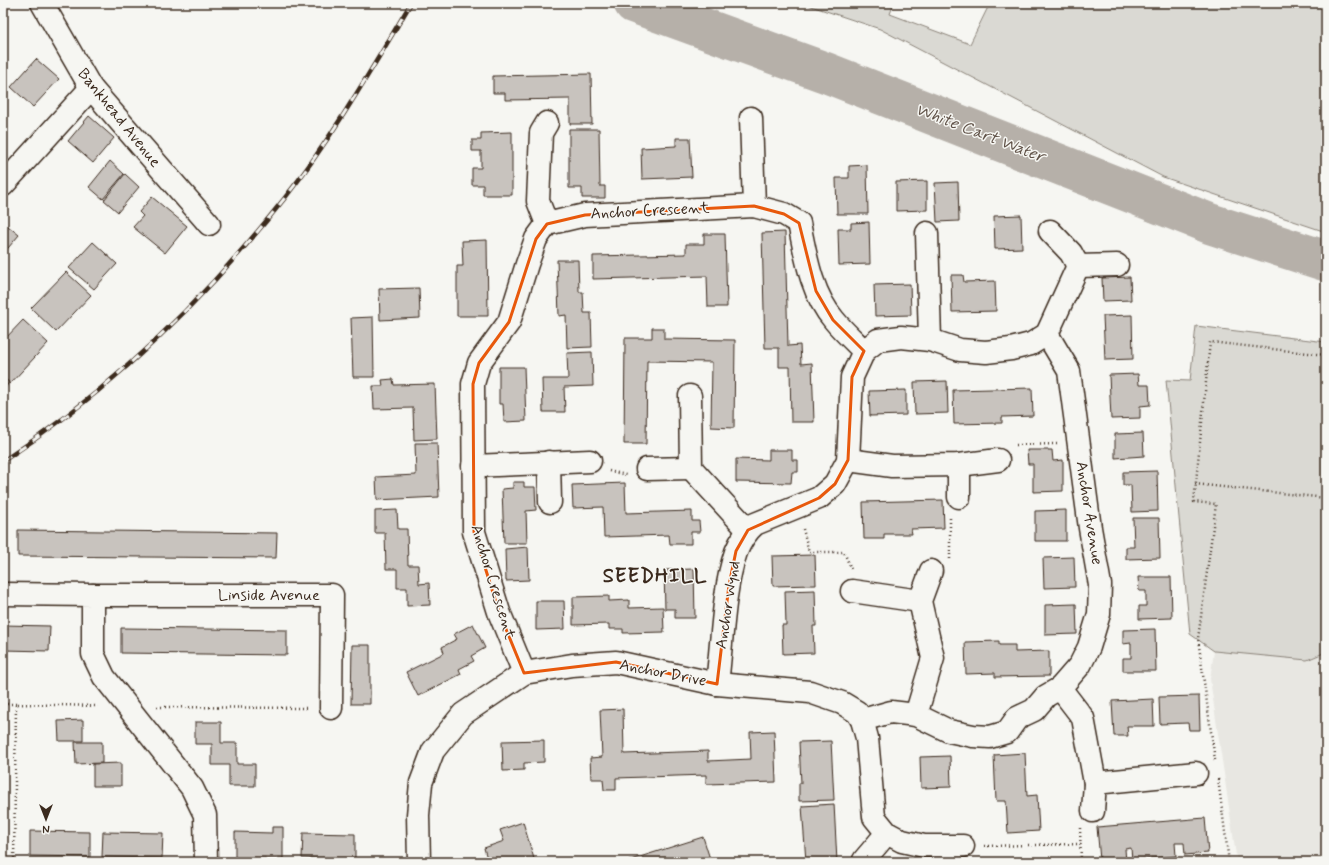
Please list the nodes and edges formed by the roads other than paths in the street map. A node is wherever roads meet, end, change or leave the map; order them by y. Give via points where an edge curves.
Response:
1 (42, 3) edge
2 (91, 88) junction
3 (751, 118) dead end
4 (547, 123) dead end
5 (3, 185) edge
6 (754, 206) junction
7 (209, 224) dead end
8 (547, 224) junction
9 (1050, 231) dead end
10 (927, 233) dead end
11 (1117, 265) dead end
12 (1078, 266) junction
13 (1047, 334) junction
14 (930, 340) junction
15 (864, 351) junction
16 (690, 396) dead end
17 (848, 460) junction
18 (998, 460) road end
19 (590, 461) road end
20 (549, 462) junction
21 (960, 465) junction
22 (473, 466) junction
23 (691, 468) junction
24 (647, 469) road end
25 (959, 497) road end
26 (550, 502) dead end
27 (748, 530) junction
28 (931, 571) road end
29 (852, 591) road end
30 (3, 594) edge
31 (93, 595) junction
32 (920, 601) junction
33 (524, 673) junction
34 (717, 684) junction
35 (1060, 688) junction
36 (331, 708) dead end
37 (916, 715) junction
38 (862, 720) junction
39 (1196, 774) dead end
40 (1095, 783) junction
41 (1093, 811) dead end
42 (887, 833) junction
43 (963, 846) road end
44 (864, 860) dead end
45 (206, 862) edge
46 (419, 862) edge

1 - 2 street, Bankhead Avenue
2 - 5 street
2 - 7 street, Bankhead Avenue
3 - 6 street
4 - 8 street via 541,133 538,201
6 - 8 street, Anchor Crescent via 585,215
6 - 15 street, Anchor Crescent via 784,214 799,223 816,291 833,320
8 - 22 street, Anchor Crescent via 536,239 509,322 479,363 473,384
9 - 12 street via 1071,253
10 - 14 street
11 - 12 street
12 - 13 street
13 - 14 street via 1031,344 986,352 960,350
13 - 35 street, Anchor Avenue via 1069,371 1100,585 1099,614 1089,647 1080,665
14 - 15 street via 901,337 878,340
15 - 17 street, Anchor Wynd via 852,377
16 - 23 street
17 - 21 street via 892,466
17 - 27 street, Anchor Wynd via 835,484 819,498 755,524
18 - 21 street
19 - 20 street
20 - 22 street
20 - 26 street
21 - 25 street
22 - 33 street, Anchor Crescent via 474,532 499,612
23 - 24 street
23 - 27 street
27 - 34 street, Anchor Wynd via 736,551 729,585
28 - 32 street
29 - 32 street
30 - 31 street, Linside Avenue
31 - 36 street, Linside Avenue via 332,595
31 - 45 street via 93,654 104,677 192,788 206,815
32 - 37 street via 933,658
33 - 34 street, Anchor Drive via 572,665 616,662
33 - 46 street, Anchor Drive via 463,714 433,751 421,783 418,815
34 - 38 street, Anchor Drive via 810,692 842,703 857,712
35 - 37 street, Anchor Avenue via 1046,696 1034,710 1017,718 1007,732 990,737 949,731
35 - 40 street via 1083,718
37 - 38 street, Anchor Avenue via 891,712
38 - 42 street via 867,738 874,817
39 - 40 street
40 - 41 street
42 - 43 street via 902,841 924,846
42 - 44 street

